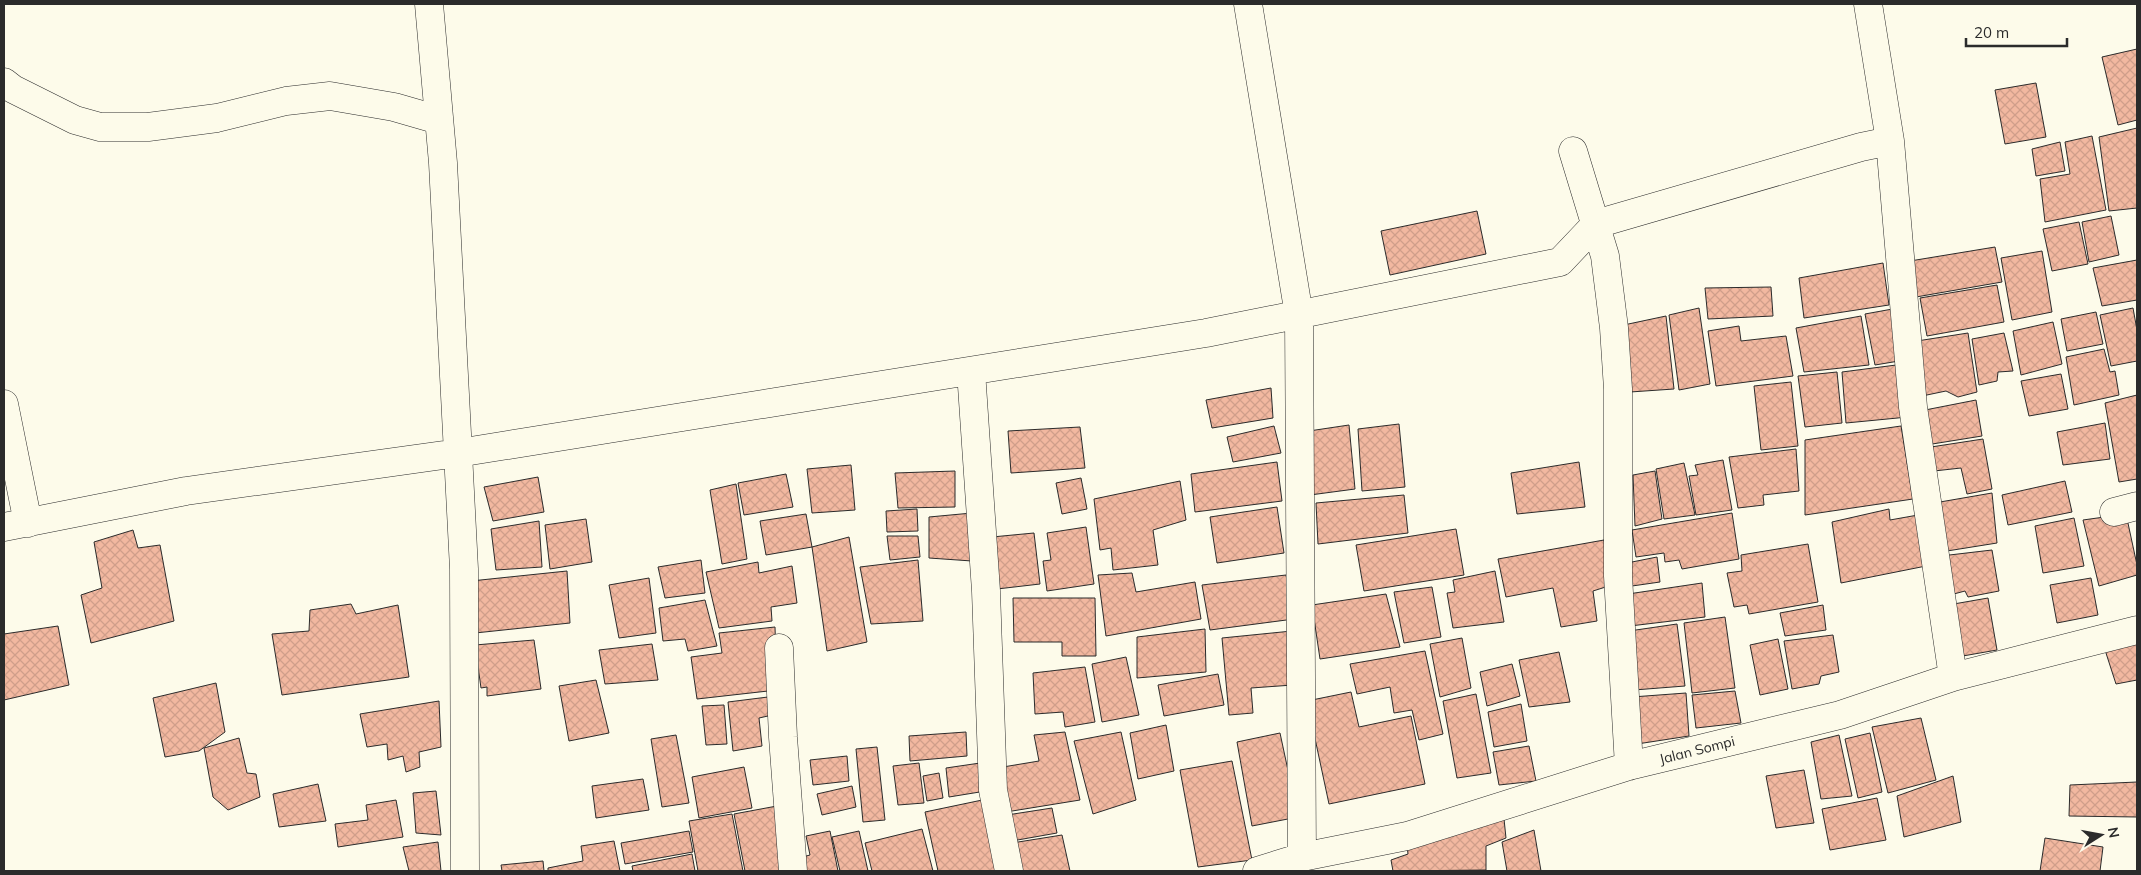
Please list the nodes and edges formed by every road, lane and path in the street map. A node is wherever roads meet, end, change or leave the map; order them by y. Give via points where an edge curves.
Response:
1 (429, 4) edge
2 (1248, 4) edge
3 (1868, 4) edge
4 (4, 82) edge
5 (439, 120) junction
6 (1890, 141) junction
7 (1572, 152) dead end
8 (1596, 224) junction
9 (1299, 315) junction
10 (971, 371) junction
11 (4, 404) edge
12 (458, 453) junction
13 (16, 525) edge
14 (2137, 630) edge
15 (779, 648) dead end
16 (1953, 676) junction
17 (1629, 766) junction
18 (1302, 857) junction
19 (1264, 870) edge
20 (465, 871) edge
21 (793, 871) edge
22 (1009, 871) edge

1 - 5 street
2 - 9 street
3 - 6 street
4 - 5 street via 75,120 100,127 148,127 217,118 286,101 330,96 394,107
5 - 12 street
6 - 8 street
6 - 16 street via 1913,407
7 - 8 street
8 - 9 street via 1560,262
8 - 17 street via 1606,265 1618,389 1618,576
9 - 10 street
9 - 18 street
10 - 12 street
10 - 22 street via 986,591 994,790
11 - 13 street
12 - 13 street via 186,492
12 - 20 street via 464,569
14 - 16 street, Jalan Sompi
15 - 21 street
16 - 17 street, Jalan Sompi via 1840,714
17 - 18 street, Jalan Sompi via 1407,836
18 - 19 street, Jalan Sompi

